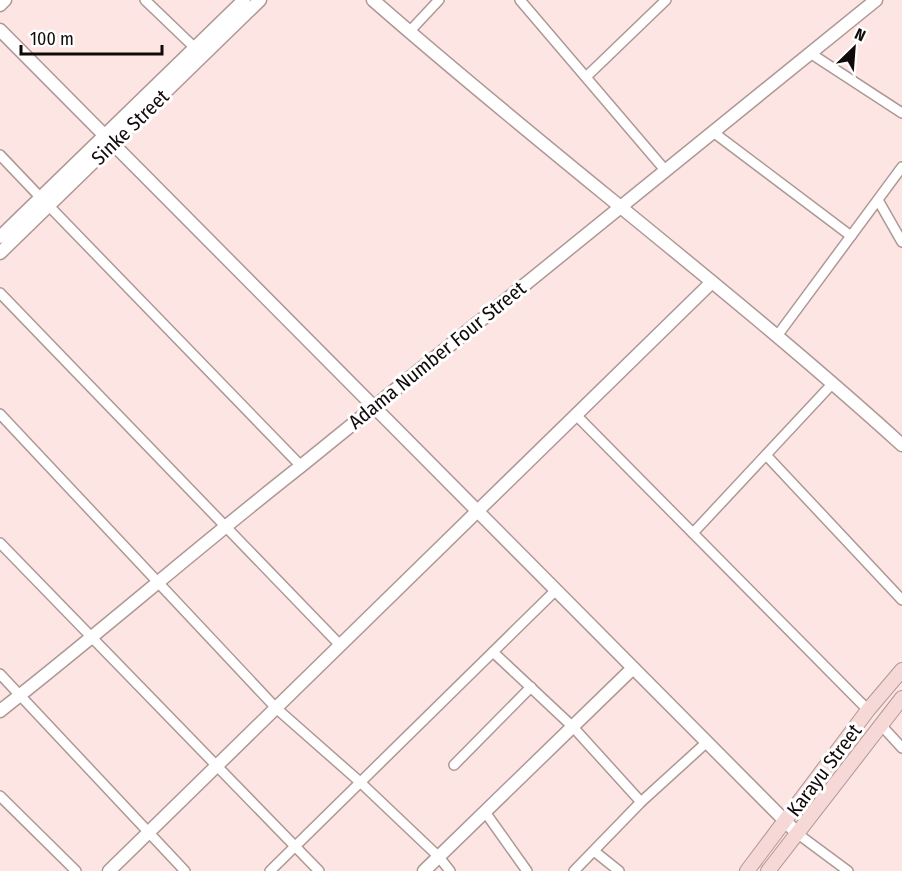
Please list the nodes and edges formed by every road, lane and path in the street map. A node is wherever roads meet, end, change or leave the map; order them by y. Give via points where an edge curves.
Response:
1 (5, 0) edge
2 (145, 0) edge
3 (244, 0) edge
4 (260, 0) edge
5 (373, 0) edge
6 (439, 0) edge
7 (520, 0) edge
8 (666, 0) edge
9 (876, 0) edge
10 (0, 5) edge
11 (0, 30) edge
12 (409, 32) junction
13 (195, 48) junction
14 (810, 53) junction
15 (586, 77) junction
16 (902, 113) edge
17 (713, 132) junction
18 (109, 140) junction
19 (0, 155) edge
20 (902, 167) edge
21 (665, 170) junction
22 (878, 200) junction
23 (45, 202) junction
24 (620, 207) junction
25 (851, 236) junction
26 (0, 237) edge
27 (902, 242) edge
28 (0, 253) edge
29 (712, 282) junction
30 (0, 293) edge
31 (777, 336) junction
32 (833, 383) junction
33 (373, 406) junction
34 (0, 414) edge
35 (576, 415) junction
36 (902, 445) edge
37 (766, 455) junction
38 (301, 466) junction
39 (477, 511) junction
40 (225, 526) junction
41 (693, 532) junction
42 (0, 543) edge
43 (159, 583) junction
44 (556, 590) junction
45 (902, 600) edge
46 (91, 637) junction
47 (340, 645) junction
48 (494, 652) junction
49 (633, 668) junction
50 (902, 670) edge
51 (0, 674) edge
52 (531, 687) junction
53 (20, 695) junction
54 (902, 698) edge
55 (276, 708) junction
56 (868, 710) junction
57 (0, 711) edge
58 (881, 725) junction
59 (573, 727) junction
60 (706, 742) junction
61 (902, 748) edge
62 (454, 765) dead end
63 (216, 766) junction
64 (360, 782) junction
65 (0, 796) edge
66 (641, 802) junction
67 (485, 812) junction
68 (785, 822) junction
69 (148, 832) junction
70 (798, 834) junction
71 (295, 846) junction
72 (594, 851) junction
73 (439, 857) junction
74 (76, 871) edge
75 (109, 871) edge
76 (185, 871) edge
77 (270, 871) edge
78 (319, 871) edge
79 (424, 871) edge
80 (450, 871) edge
81 (527, 871) edge
82 (574, 871) edge
83 (619, 871) edge
84 (747, 871) edge
85 (768, 871) edge
86 (848, 871) edge

1 - 10 street
2 - 13 street
3 - 13 street, Sinke Street
4 - 18 street, Sinke Street
5 - 12 street
6 - 12 street
7 - 15 street
8 - 15 street
9 - 14 street, Adama Number Four Street
11 - 18 street
12 - 24 street
13 - 18 street, Sinke Street
14 - 16 street
14 - 17 street, Adama Number Four Street
15 - 21 street
17 - 21 street, Adama Number Four Street
17 - 25 street
18 - 23 street, Sinke Street
18 - 33 street
19 - 23 street
20 - 22 street
21 - 24 street, Adama Number Four Street
22 - 25 street
22 - 27 street
23 - 26 street, Sinke Street
23 - 28 street, Sinke Street
23 - 38 street
24 - 29 street
24 - 33 street, Adama Number Four Street
25 - 31 street
29 - 31 street
29 - 35 street
30 - 40 street
31 - 32 street
32 - 36 street
32 - 37 street
33 - 38 street, Adama Number Four Street
33 - 39 street
34 - 43 street
35 - 39 street
35 - 41 street
37 - 41 street
37 - 45 street
38 - 40 street, Adama Number Four Street
39 - 44 street
39 - 47 street
40 - 43 street, Adama Number Four Street
40 - 47 street
41 - 56 street
42 - 46 street
43 - 46 street, Adama Number Four Street
43 - 55 street
44 - 48 street
44 - 49 street
46 - 53 street, Adama Number Four Street
46 - 63 street
47 - 55 street
48 - 52 street
48 - 64 street
49 - 59 street
49 - 60 street
50 - 56 main road, Karayu Street
51 - 53 street
52 - 59 street
52 - 62 street
53 - 57 street, Adama Number Four Street
53 - 69 street
54 - 58 main road, Karayu Street
55 - 63 street
55 - 64 street
56 - 68 main road, Karayu Street
58 - 61 street
58 - 70 main road, Karayu Street
59 - 66 street
59 - 67 street
60 - 66 street
60 - 68 street
63 - 69 street
63 - 71 street
64 - 71 street
64 - 73 street
65 - 74 street
66 - 72 street
67 - 73 street
67 - 81 street
68 - 70 street
68 - 84 main road, Karayu Street
69 - 75 street
69 - 76 street
70 - 85 main road, Karayu Street
70 - 86 street
71 - 77 street
71 - 78 street
72 - 82 street
72 - 83 street
73 - 79 street
73 - 80 street

